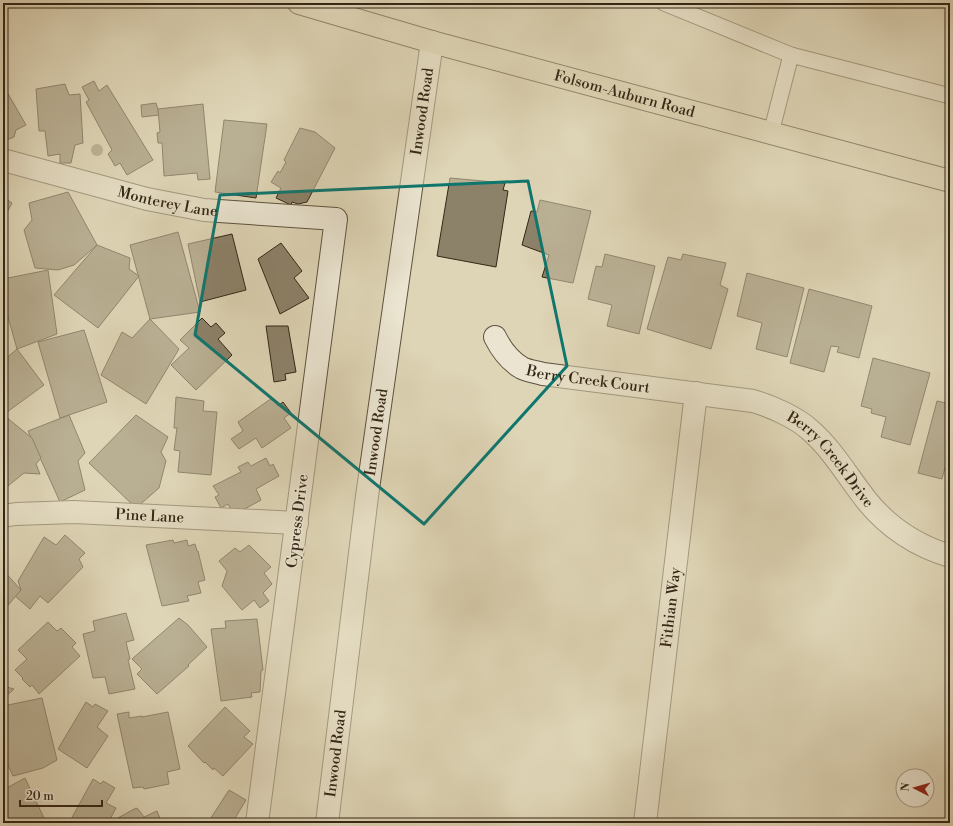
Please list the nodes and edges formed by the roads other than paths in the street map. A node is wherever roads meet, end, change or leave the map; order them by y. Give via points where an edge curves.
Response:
1 (299, 3) edge
2 (664, 3) edge
3 (432, 42) junction
4 (790, 55) junction
5 (950, 96) edge
6 (771, 133) junction
7 (3, 160) edge
8 (950, 181) edge
9 (336, 219) joint
10 (496, 337) dead end
11 (696, 393) junction
12 (3, 516) edge
13 (297, 523) junction
14 (950, 556) edge
15 (257, 823) edge
16 (328, 823) edge
17 (644, 823) edge

1 - 3 main road, Folsom-Auburn Road
2 - 4 lane
3 - 6 main road, Folsom-Auburn Road
3 - 16 street, Inwood Road via 367,496
4 - 5 lane
4 - 6 lane
6 - 8 main road, Folsom-Auburn Road
7 - 9 street, Monterey Lane via 147,198 204,210
9 - 13 street, Cypress Drive
10 - 11 street, Berry Creek Court via 506,355 522,368 543,374
11 - 14 street, Berry Creek Drive via 753,400 773,407 808,428 833,453 867,501 882,517 916,543
11 - 17 street, Fithian Way
12 - 13 street, Pine Lane via 74,512
13 - 15 street, Cypress Drive

